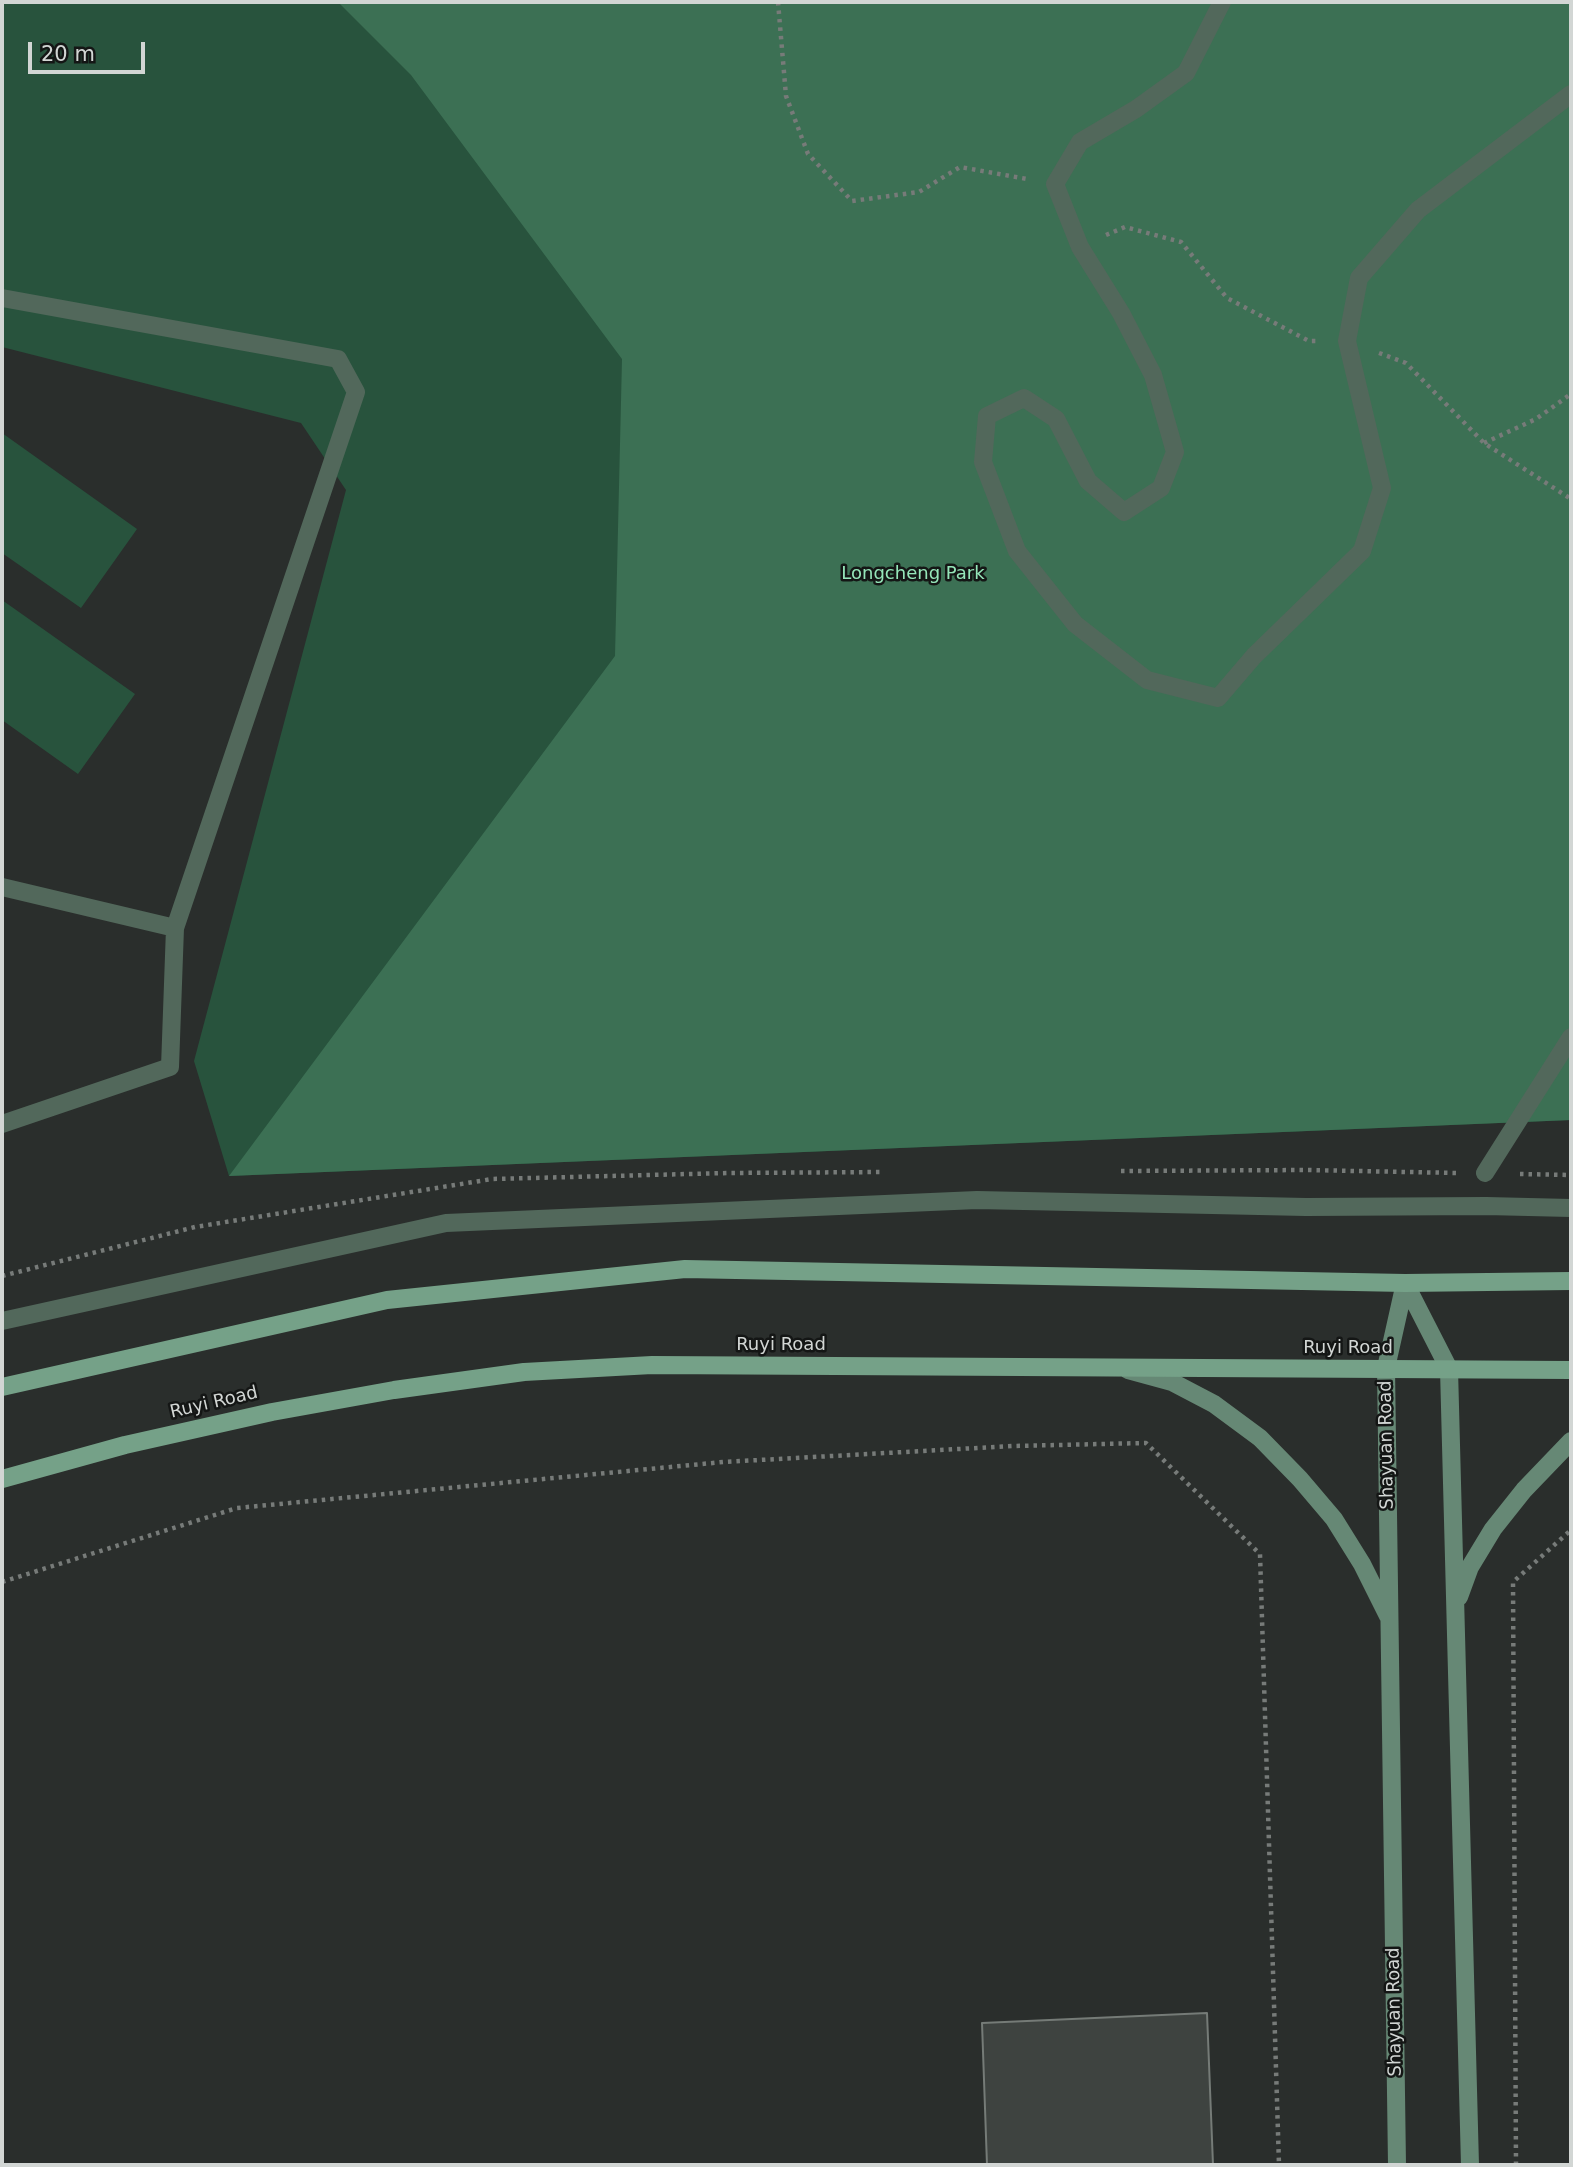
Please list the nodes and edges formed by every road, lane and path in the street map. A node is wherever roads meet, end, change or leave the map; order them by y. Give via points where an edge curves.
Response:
1 (778, 2) edge
2 (1222, 2) edge
3 (1571, 94) edge
4 (1055, 184) junction
5 (2, 299) edge
6 (1571, 394) edge
7 (1484, 443) dead end
8 (2, 887) edge
9 (175, 928) junction
10 (1571, 1037) edge
11 (2, 1124) edge
12 (1485, 1173) dead end
13 (1571, 1209) edge
14 (1571, 1281) edge
15 (1405, 1283) junction
16 (2, 1321) edge
17 (1118, 1367) junction
18 (1386, 1368) junction
19 (1449, 1369) junction
20 (1571, 1370) edge
21 (2, 1387) edge
22 (1571, 1441) edge
23 (2, 1479) edge
24 (1571, 1530) edge
25 (2, 1582) edge
26 (1455, 1607) junction
27 (1390, 1619) junction
28 (1279, 2165) edge
29 (1396, 2165) edge
30 (1470, 2165) edge
31 (1516, 2165) edge

1 - 4 path via 786,96 808,154 852,201 919,192 960,167
2 - 4 street via 1185,73 1080,142
3 - 4 street via 1418,210 1359,278 1347,341 1382,488 1362,551 1254,656 1218,698 1147,680 1075,624 1017,551 983,462 987,416 1024,398 1056,419 1088,481 1124,512 1161,488 1175,452 1153,374 1080,247
5 - 9 street via 338,359 356,392
6 - 7 path via 1536,419
8 - 9 street
9 - 11 street via 170,1067
10 - 12 street
13 - 16 street via 977,1200 446,1223
14 - 15 main road
15 - 18 street, Shayuan Road
15 - 19 street
15 - 21 main road via 685,1269 387,1300
17 - 18 main road, Ruyi Road
17 - 23 main road, Ruyi Road via 652,1365 524,1372 272,1412
17 - 27 street via 1172,1382 1214,1404 1259,1438 1334,1519
18 - 19 main road, Ruyi Road
18 - 27 street, Shayuan Road
19 - 20 main road, Ruyi Road
19 - 26 street
22 - 26 street via 1493,1529 1470,1567
24 - 31 path via 1513,1582
25 - 28 path via 237,1508 723,1462 1146,1443 1260,1555
26 - 30 street
27 - 29 street, Shayuan Road

